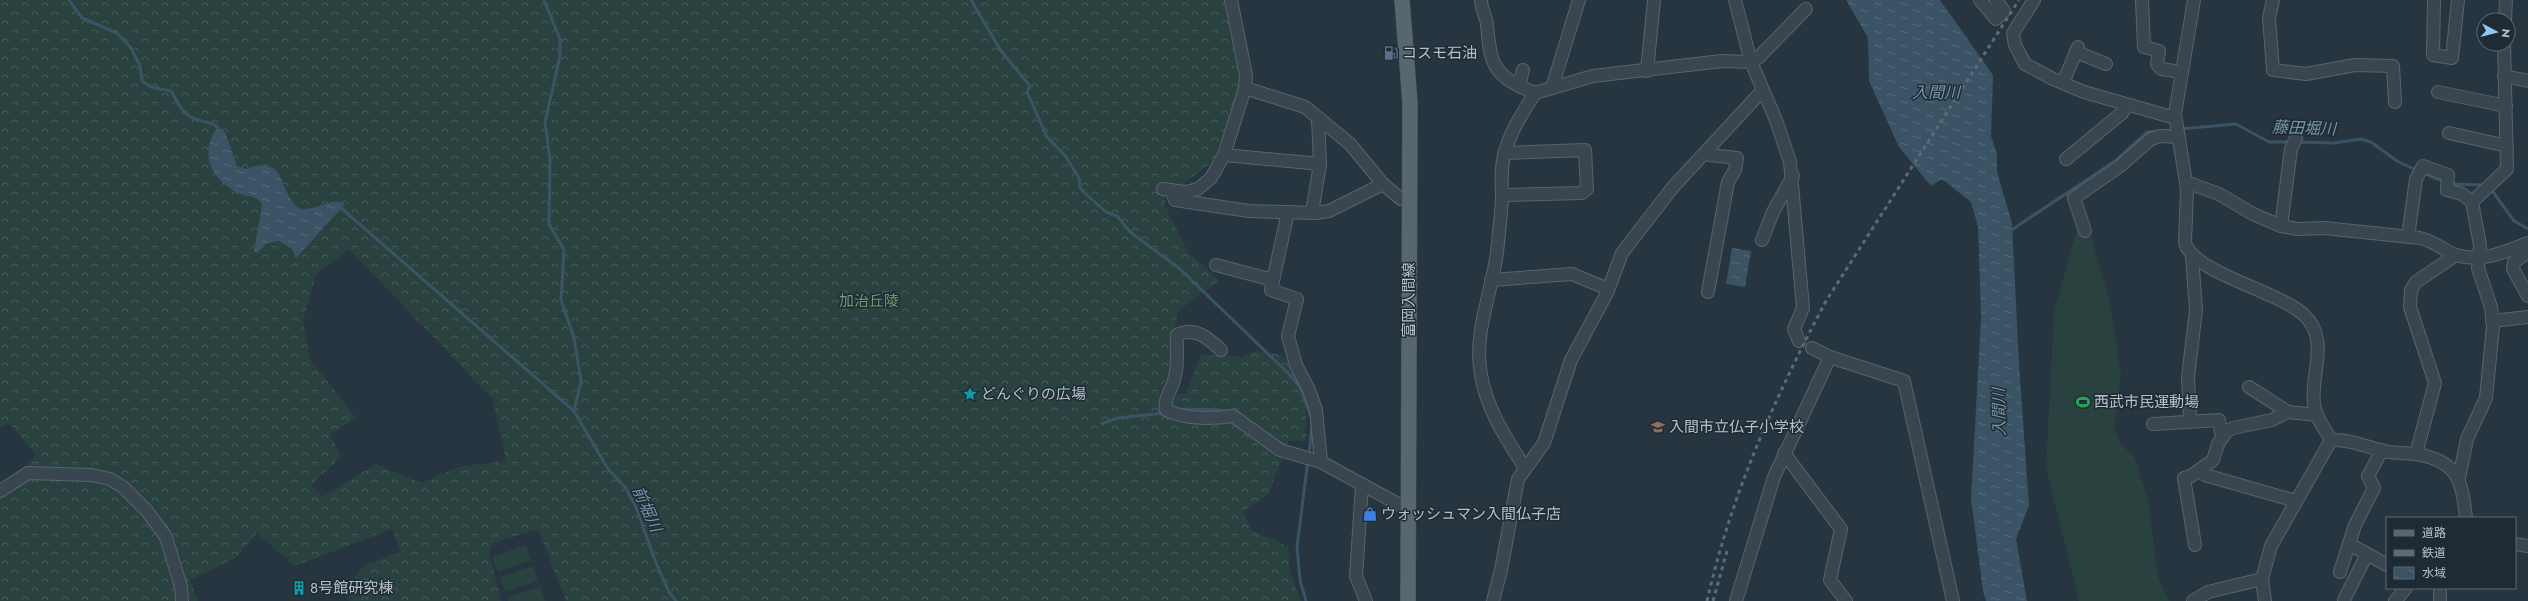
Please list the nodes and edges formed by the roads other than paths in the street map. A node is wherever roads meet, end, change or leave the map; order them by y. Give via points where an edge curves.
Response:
1 (1230, 0) edge
2 (1402, 0) edge
3 (1481, 0) edge
4 (1579, 0) edge
5 (1654, 0) edge
6 (1735, 0) edge
7 (1980, 0) edge
8 (1996, 0) edge
9 (2034, 0) edge
10 (2142, 0) edge
11 (2194, 0) edge
12 (2273, 0) edge
13 (2434, 0) edge
14 (2458, 0) edge
15 (2506, 0) edge
16 (1806, 9) dead end
17 (2004, 12) junction
18 (2505, 12) edge
19 (2016, 28) junction
20 (2504, 52) edge
21 (1751, 62) junction
22 (2106, 64) dead end
23 (1523, 70) dead end
24 (1647, 71) junction
25 (2181, 72) junction
26 (2504, 76) junction
27 (2528, 81) edge
28 (2063, 83) junction
29 (1519, 86) junction
30 (1245, 88) junction
31 (1552, 88) junction
32 (1762, 91) junction
33 (2438, 92) dead end
34 (1535, 93) junction
35 (2395, 102) dead end
36 (2126, 104) junction
37 (2506, 106) junction
38 (1318, 119) junction
39 (2177, 128) junction
40 (2449, 134) dead end
41 (2293, 144) dead end
42 (2507, 146) junction
43 (1707, 151) junction
44 (1504, 153) junction
45 (1224, 155) junction
46 (2066, 159) dead end
47 (1320, 164) junction
48 (1793, 176) junction
49 (2186, 182) junction
50 (1383, 184) junction
51 (1502, 195) junction
52 (1410, 201) junction
53 (2472, 202) junction
54 (1288, 212) junction
55 (1312, 213) junction
56 (2281, 226) junction
57 (2085, 230) dead end
58 (2408, 237) junction
59 (1762, 240) dead end
60 (2528, 243) edge
61 (2528, 252) edge
62 (2456, 255) junction
63 (2192, 256) junction
64 (2479, 257) junction
65 (1216, 264) dead end
66 (1273, 280) junction
67 (1492, 280) junction
68 (1608, 289) junction
69 (1708, 292) dead end
70 (2528, 296) edge
71 (2528, 317) edge
72 (2492, 321) junction
73 (1799, 341) dead end
74 (1812, 348) dead end
75 (1221, 350) dead end
76 (1830, 357) junction
77 (2249, 387) dead end
78 (2288, 412) junction
79 (2317, 416) junction
80 (2190, 421) junction
81 (2153, 424) dead end
82 (2222, 437) junction
83 (2331, 440) junction
84 (2382, 450) junction
85 (1784, 453) junction
86 (2416, 454) junction
87 (1313, 461) junction
88 (1525, 468) junction
89 (2199, 471) junction
90 (2459, 478) junction
91 (1362, 486) junction
92 (0, 491) edge
93 (2296, 501) junction
94 (1407, 509) junction
95 (2464, 515) edge
96 (2349, 544) junction
97 (2516, 544) edge
98 (2195, 545) dead end
99 (2528, 546) edge
100 (2366, 554) junction
101 (2386, 564) edge
102 (2340, 572) dead end
103 (2262, 579) junction
104 (2405, 589) edge
105 (2440, 589) edge
106 (2344, 600) edge
107 (182, 601) edge
108 (1366, 601) edge
109 (1408, 601) edge
110 (1493, 601) edge
111 (1736, 601) edge
112 (1846, 601) edge
113 (1953, 601) edge
114 (2193, 601) edge
115 (2265, 601) edge
116 (2395, 601) edge
117 (2440, 601) edge

1 - 30 street via 1237,42 1244,64
2 - 52 main road, 富岡入間線 via 1409,73
3 - 29 street via 1491,58 1500,73
4 - 31 street
5 - 24 street
6 - 21 street
7 - 17 street via 1996,19
8 - 17 street
9 - 19 street
10 - 25 street via 2144,47 2159,51 2157,64 2161,69
11 - 25 street
12 - 35 street via 2269,18 2273,70 2306,74 2355,65 2393,66
13 - 14 street via 2433,55 2452,58
15 - 18 street
16 - 21 street
17 - 19 street
19 - 28 street via 2013,32 2015,45 2026,64
20 - 26 street
21 - 24 street via 1722,61
21 - 32 street
22 - 28 street via 2077,50
23 - 29 street
24 - 31 street via 1593,76
25 - 39 street
26 - 27 street
26 - 37 street
28 - 36 street
29 - 34 street
30 - 38 street via 1304,107
30 - 45 street
31 - 34 street
32 - 43 street
32 - 48 street via 1776,120
33 - 37 street
34 - 44 street via 1513,128
36 - 39 street
36 - 46 street via 2122,113
37 - 42 street
38 - 47 street
38 - 50 street via 1350,144
39 - 49 street
39 - 57 street via 2150,139 2116,169 2074,198
40 - 42 street
41 - 56 street
42 - 53 street via 2508,169
43 - 68 street via 1673,187 1622,253
43 - 69 street via 1710,155 1737,158 1735,170 1728,182
44 - 51 street via 1500,178
44 - 51 street via 1585,150 1588,189 1582,193
45 - 47 street
45 - 54 street via 1211,178 1198,189 1168,190 1175,200 1248,211
47 - 55 street
48 - 59 street via 1773,212
48 - 73 street via 1803,308 1794,330
49 - 56 street via 2219,194 2253,214
49 - 63 street via 2185,243
50 - 52 street via 1401,199
50 - 55 street via 1329,211
51 - 67 street via 1497,255
52 - 94 main road, 富岡入間線
53 - 58 street via 2462,194 2447,190 2448,174 2423,166 2416,178
53 - 64 street via 2480,245
54 - 55 street
54 - 66 street
56 - 58 street
58 - 62 street via 2432,241
60 - 64 street via 2494,256
61 - 70 street via 2514,262 2513,269
62 - 64 street
62 - 86 street via 2416,282 2410,294 2410,307 2435,383
63 - 79 street via 2213,269 2285,302 2303,314 2312,325 2318,347 2314,404
63 - 80 street via 2196,310 2188,376
64 - 72 street via 2478,268 2491,307
65 - 66 street
66 - 87 street via 1271,290 1297,299 1288,336 1296,365 1316,410
67 - 68 street via 1572,274
67 - 88 street via 1482,325 1480,374 1499,428
68 - 88 street via 1572,360 1544,443
71 - 72 street
72 - 90 street via 2486,398 2467,439
74 - 76 street
75 - 87 street via 1196,332 1185,331 1177,335 1174,381 1164,400 1170,412 1212,419 1233,416 1280,450
76 - 85 street
76 - 113 street via 1904,382
77 - 78 street
78 - 79 street
78 - 82 street via 2272,420 2233,428
79 - 83 street
80 - 81 street
80 - 82 street via 2219,420
82 - 89 street via 2213,460
83 - 84 street via 2343,439
83 - 93 street
84 - 86 street
84 - 96 street via 2368,476 2374,488 2355,525
85 - 111 street via 1751,546
85 - 112 street via 1841,529 1830,580
86 - 90 street via 2443,464
87 - 91 street
88 - 110 street via 1514,490 1501,570
89 - 93 street via 2205,475
89 - 98 street via 2184,478
90 - 95 street
91 - 94 street
91 - 108 street via 1356,576
92 - 107 street via 28,473 92,475 110,479 123,487 147,511 166,537 181,587
93 - 103 street via 2271,546
94 - 109 main road, 富岡入間線
96 - 100 street
96 - 102 street
97 - 99 street
100 - 101 street
100 - 106 street
103 - 114 street via 2208,592
103 - 115 street
104 - 116 street
105 - 117 street

